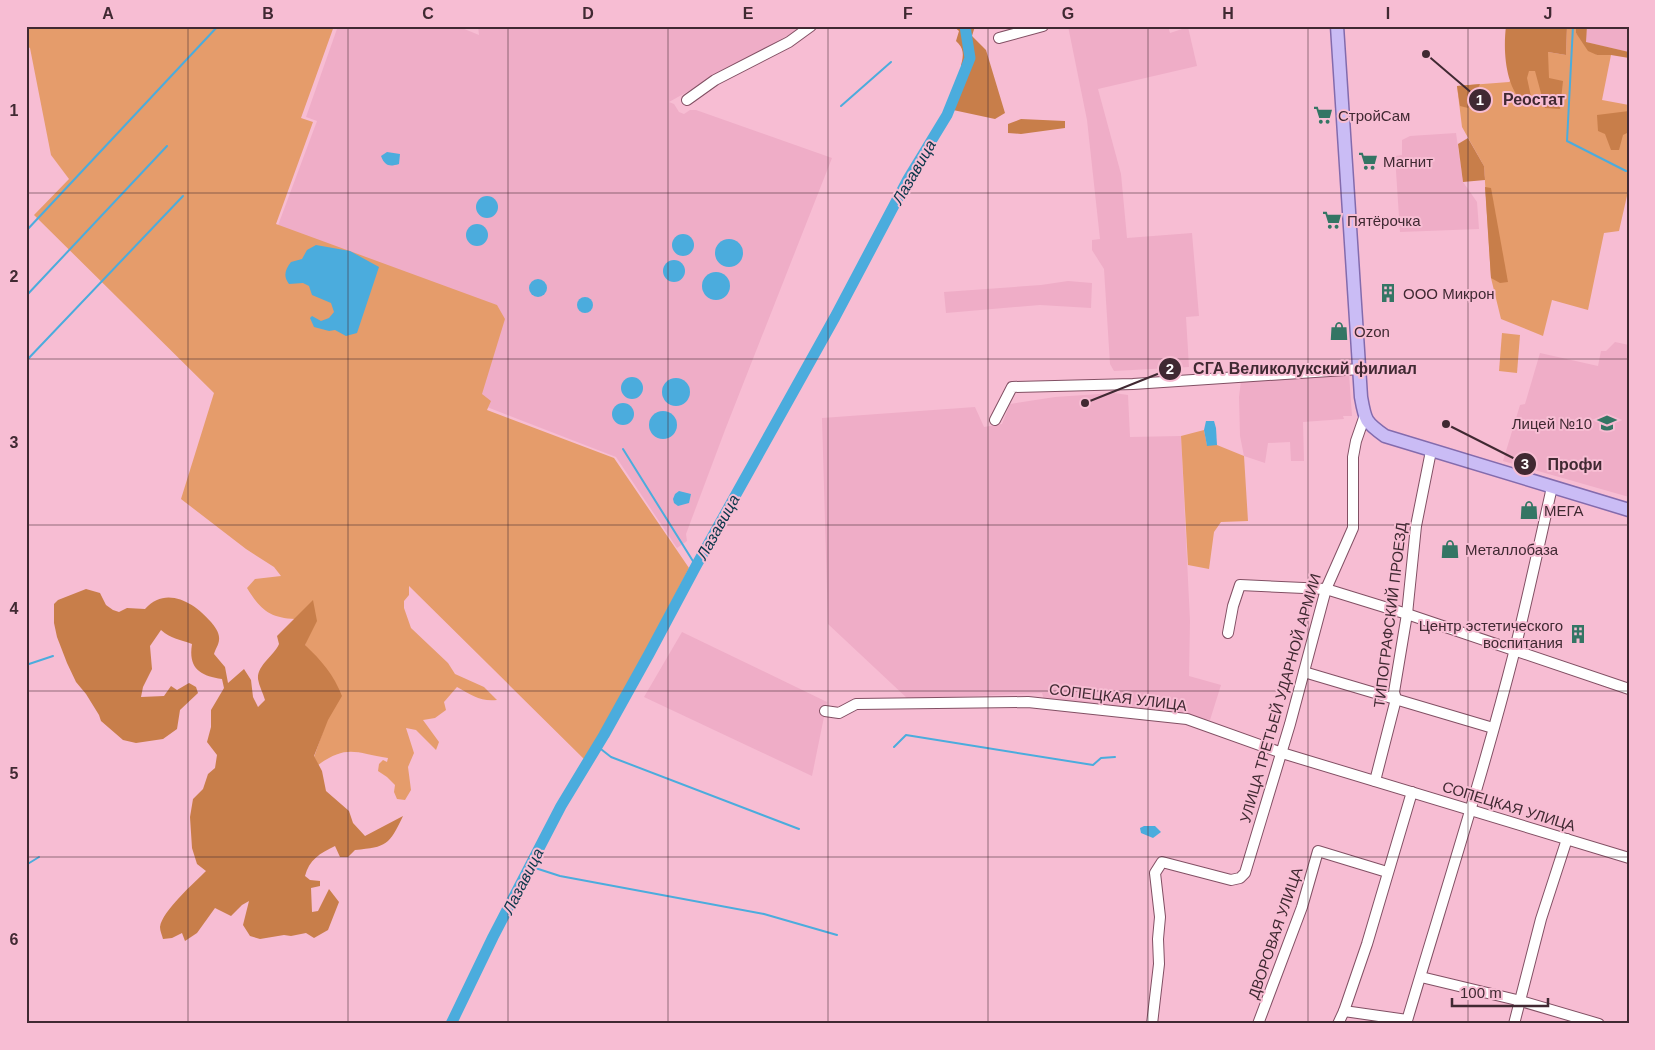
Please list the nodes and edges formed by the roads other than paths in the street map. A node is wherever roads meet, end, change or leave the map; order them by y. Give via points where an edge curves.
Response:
1 (811, 26) edge
2 (1043, 26) edge
3 (1337, 26) edge
4 (999, 38) dead end
5 (687, 100) dead end
6 (1360, 369) junction
7 (1364, 418) junction
8 (995, 420) dead end
9 (1431, 451) junction
10 (1552, 487) junction
11 (1629, 510) edge
12 (1326, 590) junction
13 (1407, 614) junction
14 (1228, 633) dead end
15 (1514, 650) junction
16 (1304, 672) junction
17 (1629, 689) edge
18 (1396, 700) junction
19 (825, 712) dead end
20 (1493, 728) junction
21 (1282, 753) junction
22 (1375, 781) junction
23 (1412, 792) junction
24 (1470, 810) junction
25 (1567, 839) junction
26 (1629, 858) edge
27 (1388, 872) junction
28 (1421, 977) junction
29 (1521, 1001) junction
30 (1344, 1012) junction
31 (1407, 1022) edge
32 (1152, 1024) edge
33 (1258, 1024) edge
34 (1338, 1024) edge
35 (1514, 1024) edge
36 (1599, 1024) edge

1 - 5 street via 789,42 715,80
2 - 4 street
3 - 6 main road, УЛИЦА ТРЕТЬЕЙ УДАРНОЙ АРМИИ
6 - 7 main road, УЛИЦА ТРЕТЬЕЙ УДАРНОЙ АРМИИ
6 - 8 street via 1133,384 1012,387
7 - 9 main road via 1385,436
7 - 12 street, УЛИЦА ТРЕТЬЕЙ УДАРНОЙ АРМИИ via 1353,457 1353,528
9 - 10 main road
9 - 13 street, ТИПОГРАФСКИЙ ПРОЕЗД via 1416,526
10 - 11 main road
10 - 15 street
12 - 13 street
12 - 14 street via 1240,585
12 - 16 street, УЛИЦА ТРЕТЬЕЙ УДАРНОЙ АРМИИ
13 - 15 street
13 - 18 street, ТИПОГРАФСКИЙ ПРОЕЗД via 1394,692
15 - 17 street
15 - 20 street
16 - 18 street
16 - 21 street, УЛИЦА ТРЕТЬЕЙ УДАРНОЙ АРМИИ
18 - 20 street
18 - 22 street, ТИПОГРАФСКИЙ ПРОЕЗД
19 - 21 street, СОПЕЦКАЯ УЛИЦА via 839,713 856,704 1028,702 1067,705 1187,719
20 - 24 street
21 - 22 street, СОПЕЦКАЯ УЛИЦА
21 - 32 street, УЛИЦА ТРЕТЬЕЙ УДАРНОЙ АРМИИ via 1245,873 1240,878 1231,880 1162,862 1155,873 1160,917 1159,964
22 - 23 street, СОПЕЦКАЯ УЛИЦА
23 - 24 street, СОПЕЦКАЯ УЛИЦА
23 - 27 street
24 - 25 street, СОПЕЦКАЯ УЛИЦА
24 - 28 street
25 - 26 street, СОПЕЦКАЯ УЛИЦА
25 - 29 street via 1541,920
27 - 30 street
27 - 33 street, ДВОРОВАЯ УЛИЦА via 1318,851 1302,907
28 - 29 street
28 - 31 street
29 - 35 street
29 - 36 street
30 - 31 street
30 - 34 street

